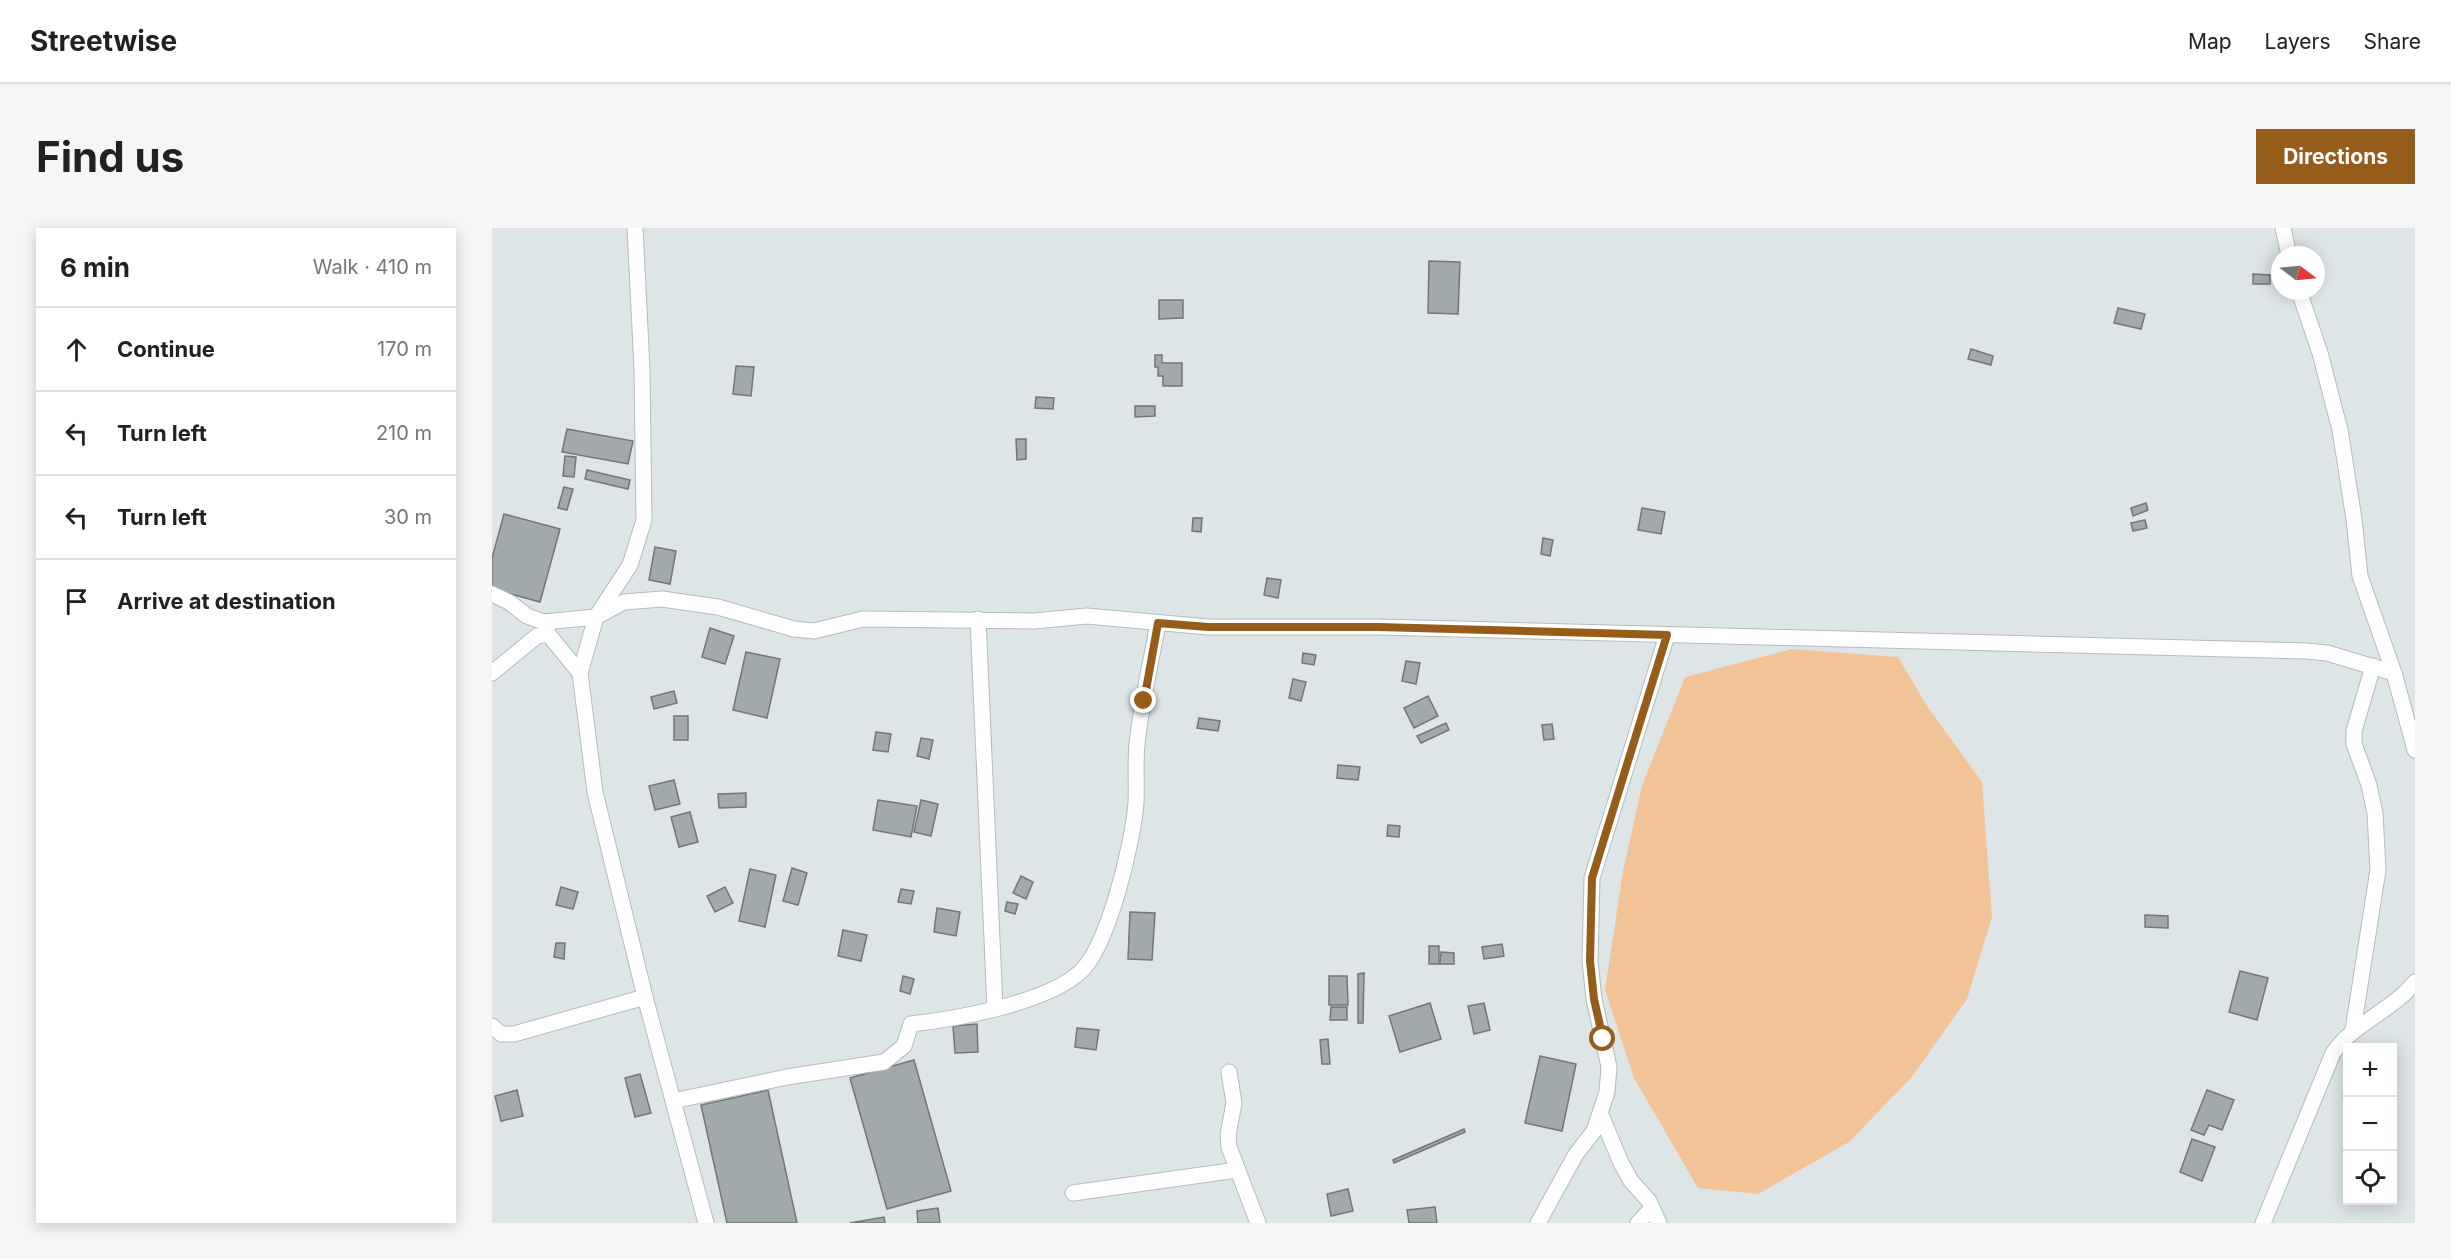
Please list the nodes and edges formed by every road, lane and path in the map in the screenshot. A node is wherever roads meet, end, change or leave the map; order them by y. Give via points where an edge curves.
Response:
1 (636, 228) edge
2 (2283, 228) edge
3 (2287, 246) edge
4 (2301, 300) edge
5 (492, 594) edge
6 (596, 617) junction
7 (978, 619) junction
8 (1158, 623) junction
9 (546, 628) junction
10 (1667, 635) junction
11 (2373, 666) junction
12 (492, 673) edge
13 (580, 673) junction
14 (2394, 673) junction
15 (2415, 750) edge
16 (2415, 982) edge
17 (645, 997) junction
18 (994, 1008) junction
19 (492, 1026) edge
20 (2353, 1030) junction
21 (1229, 1072) dead end
22 (673, 1101) junction
23 (1601, 1114) junction
24 (1237, 1170) junction
25 (1073, 1193) dead end
26 (1652, 1208) junction
27 (706, 1223) edge
28 (1258, 1223) edge
29 (1538, 1223) edge
30 (1638, 1223) edge
31 (1659, 1223) edge
32 (2264, 1223) edge

1 - 6 street via 644,520 630,566
2 - 3 street
4 - 14 street via 2340,430 2360,576
5 - 9 street
6 - 7 street via 624,602 662,599 718,607 814,631 863,619
6 - 9 street
6 - 13 street
7 - 8 street via 1034,621 1087,616
7 - 18 street
8 - 10 street
8 - 18 street via 1137,744 1136,804 1118,891 1095,956 1063,985
9 - 12 street
9 - 13 street
10 - 11 street via 2306,651
10 - 23 street via 1592,878 1593,989 1609,1067
11 - 14 street
11 - 20 street via 2354,731 2354,744 2375,813 2378,870
13 - 17 street via 595,792
14 - 15 street
16 - 20 street
17 - 19 street via 514,1034 501,1034
17 - 22 street
18 - 22 street via 911,1024 904,1046 884,1062
20 - 32 street via 2333,1053
21 - 24 street via 1234,1103 1228,1135
22 - 27 street
23 - 26 street via 1621,1163
23 - 29 street
24 - 25 street
24 - 28 street
26 - 30 street
26 - 31 street

